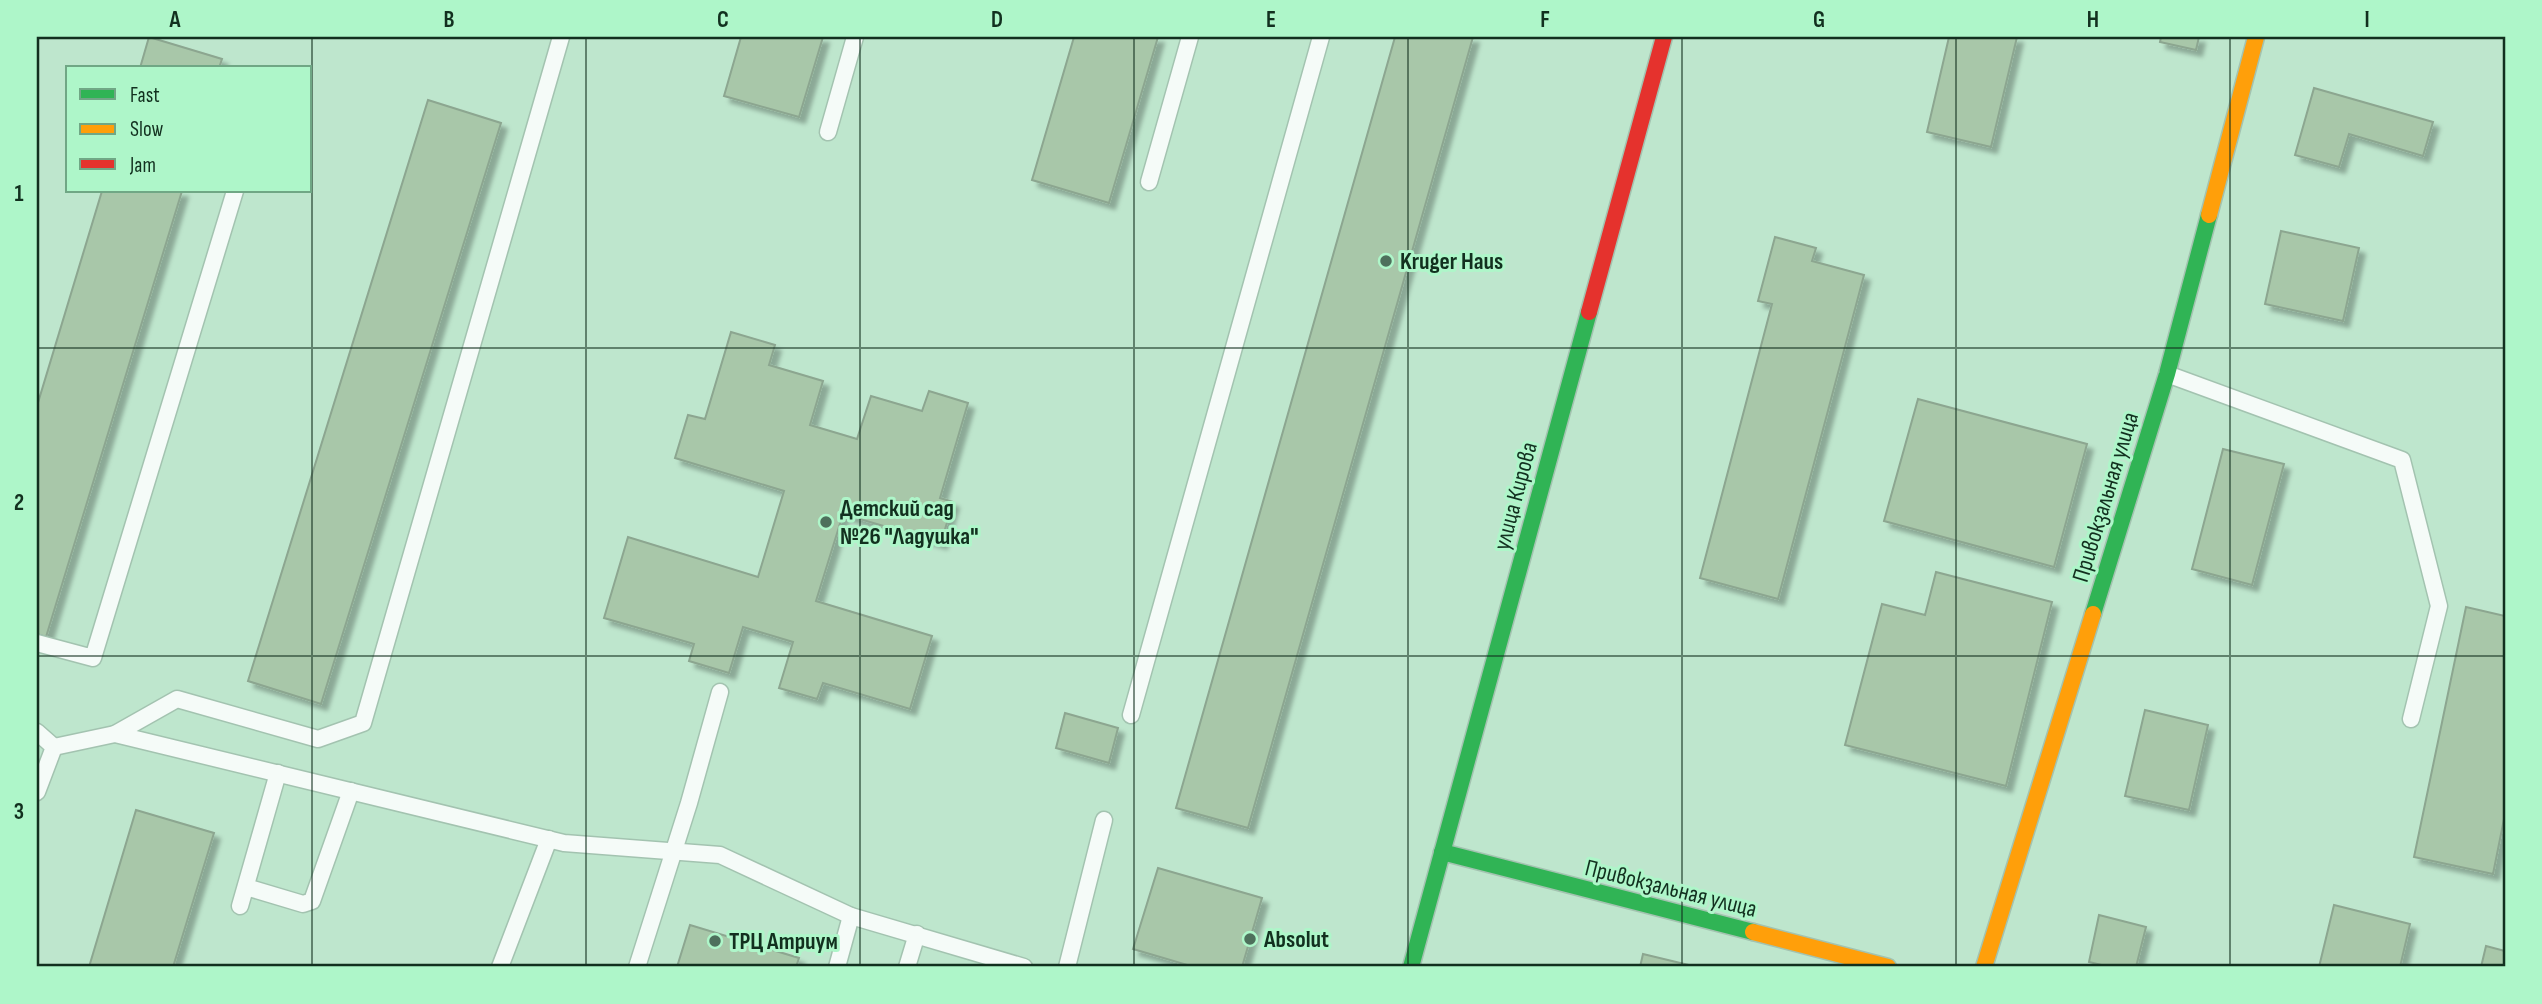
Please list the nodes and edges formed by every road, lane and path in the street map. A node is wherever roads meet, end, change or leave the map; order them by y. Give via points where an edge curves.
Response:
1 (561, 37) edge
2 (855, 37) edge
3 (1190, 37) edge
4 (1321, 37) edge
5 (1664, 37) edge
6 (2256, 37) edge
7 (828, 132) dead end
8 (1149, 182) dead end
9 (235, 192) edge
10 (2167, 374) junction
11 (37, 643) edge
12 (720, 692) dead end
13 (1131, 715) dead end
14 (2411, 719) dead end
15 (37, 732) edge
16 (115, 734) junction
17 (54, 747) junction
18 (278, 773) junction
19 (351, 791) junction
20 (37, 792) edge
21 (1104, 820) dead end
22 (549, 839) junction
23 (1442, 852) junction
24 (673, 853) junction
25 (246, 887) junction
26 (240, 906) dead end
27 (851, 916) junction
28 (917, 934) junction
29 (500, 967) edge
30 (637, 967) edge
31 (837, 967) edge
32 (907, 967) edge
33 (1024, 967) edge
34 (1067, 967) edge
35 (1411, 967) edge
36 (1888, 967) edge
37 (1984, 967) edge

1 - 16 lane via 363,723 318,739 177,699
2 - 7 lane
3 - 8 lane
4 - 13 lane
5 - 23 street, улица Кирова
6 - 10 street, Привокзальная улица
9 - 11 lane via 93,658
10 - 14 lane via 2402,460 2439,606
10 - 37 street, Привокзальная улица
12 - 24 lane
15 - 17 lane
16 - 17 lane
16 - 18 lane
17 - 20 lane
18 - 19 lane
18 - 25 lane
19 - 22 lane
19 - 25 lane via 312,901 303,904
21 - 34 lane
22 - 24 lane
22 - 29 lane
23 - 35 street, улица Кирова
23 - 36 street, Привокзальная улица
24 - 27 lane via 720,855
24 - 30 lane
25 - 26 lane
27 - 28 lane
27 - 31 lane
28 - 32 lane
28 - 33 lane

